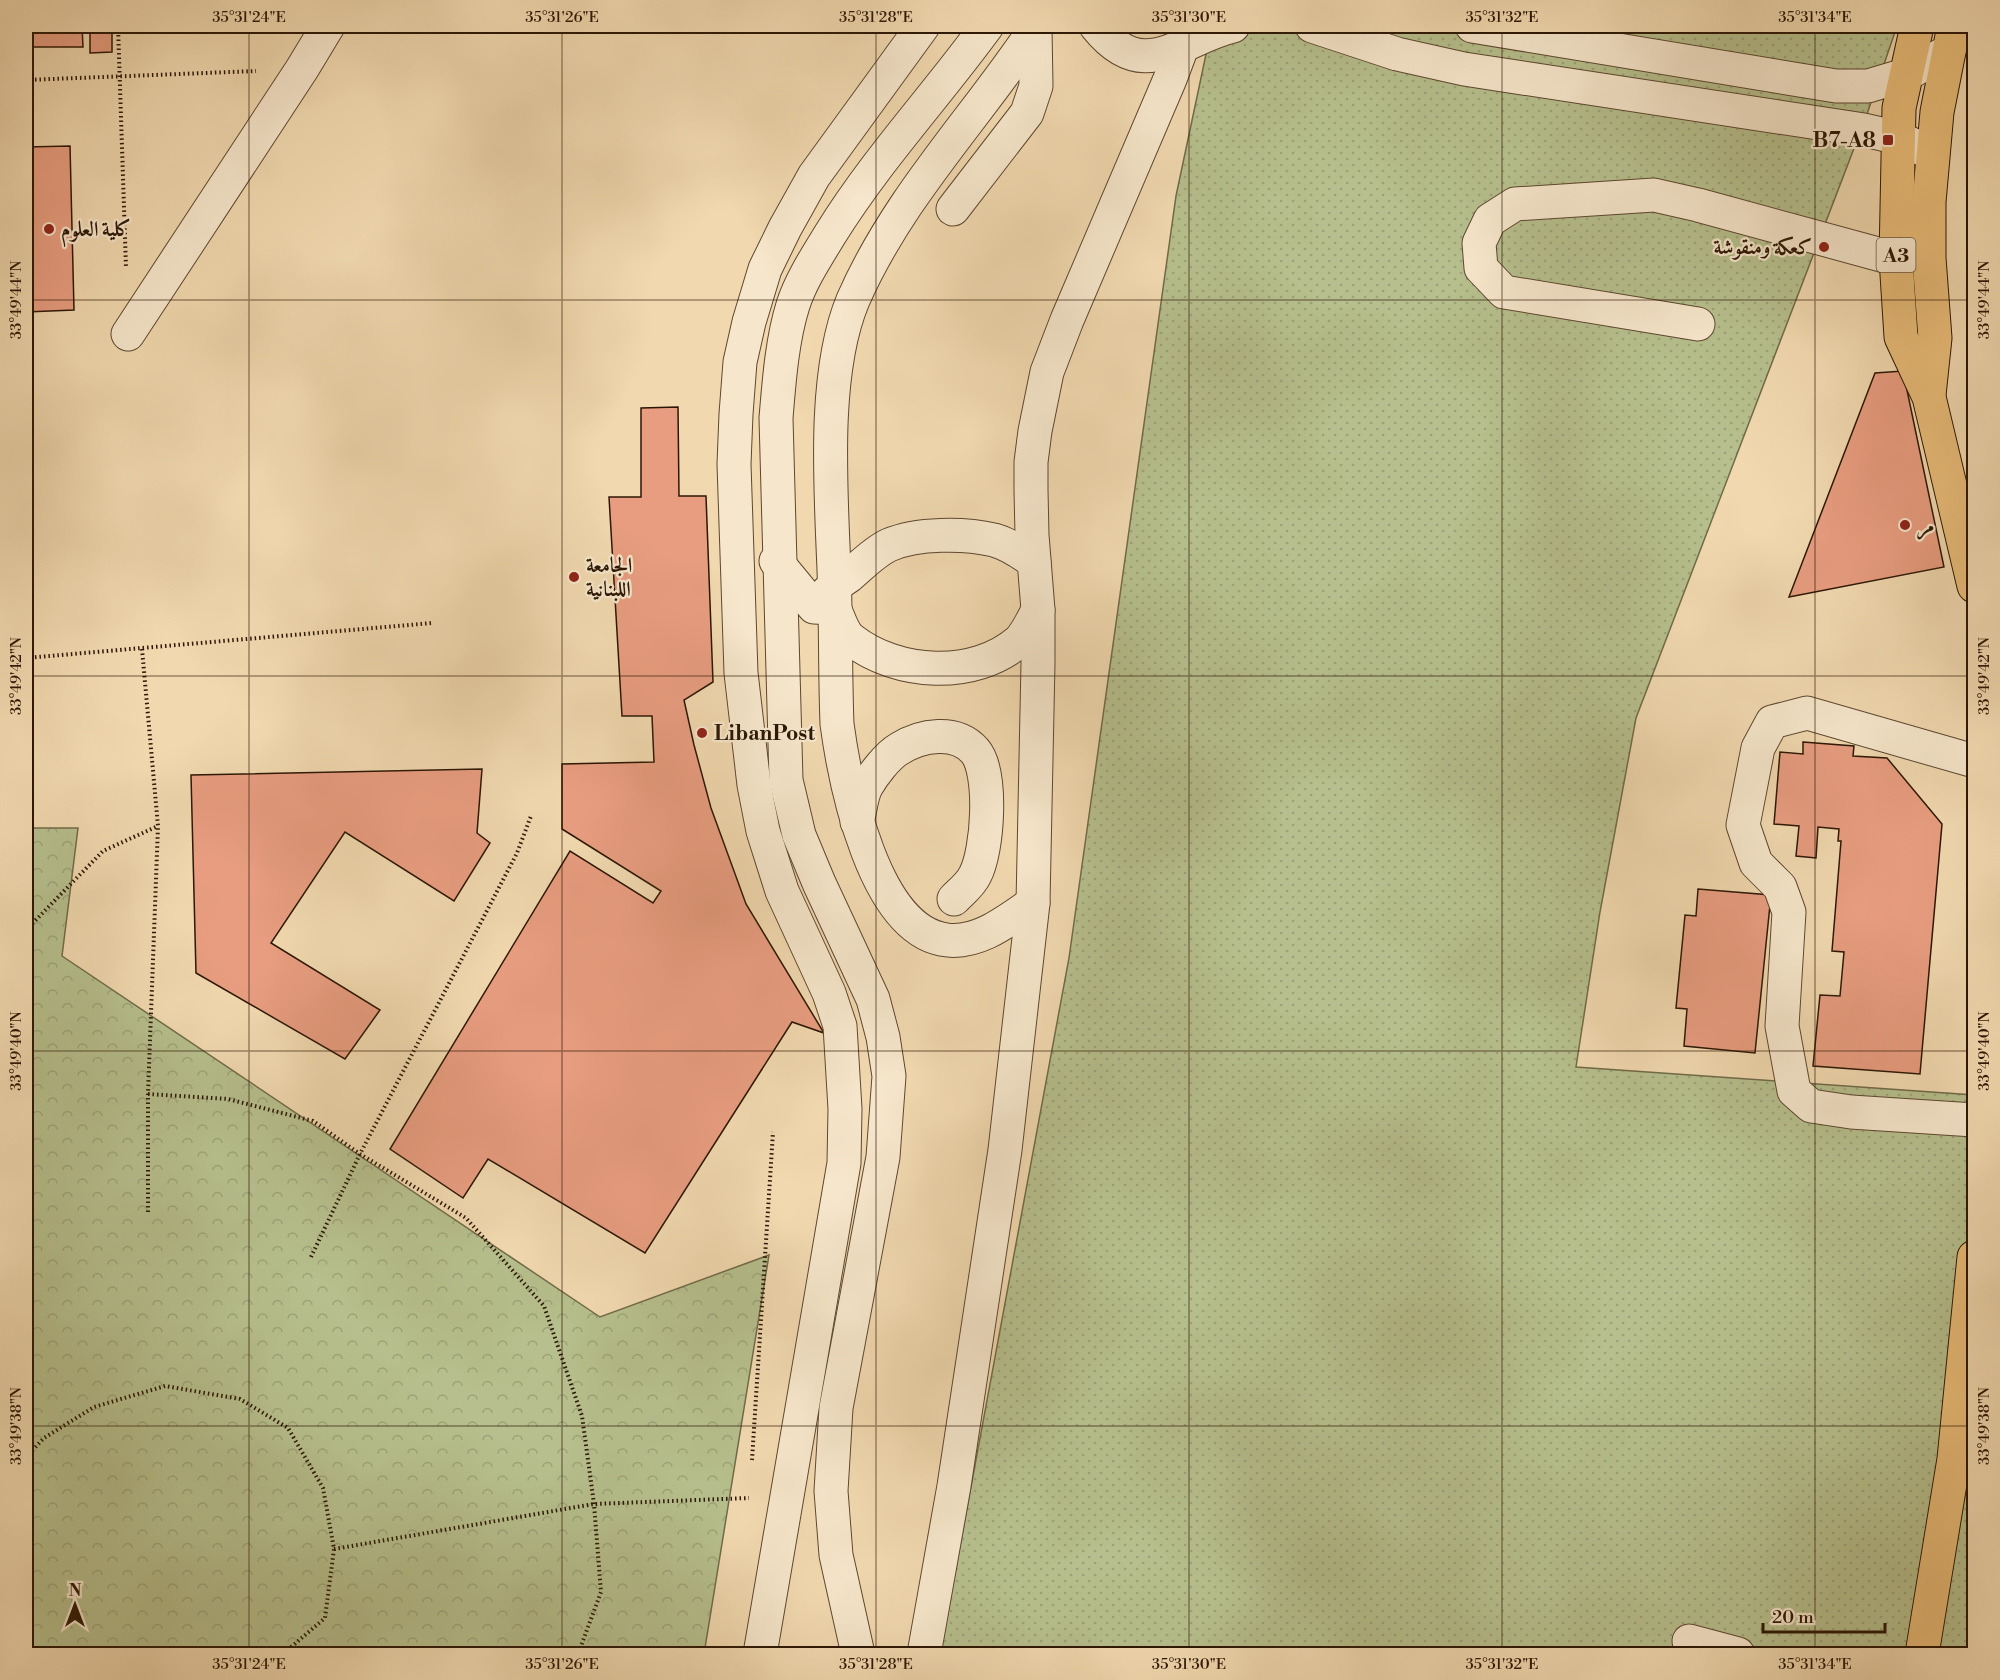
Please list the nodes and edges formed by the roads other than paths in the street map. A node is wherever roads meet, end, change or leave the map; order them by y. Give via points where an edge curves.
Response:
1 (328, 26) edge
2 (923, 26) edge
3 (987, 26) edge
4 (1096, 26) edge
5 (1233, 26) edge
6 (1312, 26) edge
7 (1472, 26) edge
8 (1917, 26) edge
9 (1036, 27) edge
10 (1187, 36) edge
11 (1952, 38) edge
12 (1905, 75) junction
13 (1899, 138) junction
14 (1932, 154) junction
15 (953, 209) dead end
16 (1896, 259) junction
17 (1698, 324) dead end
18 (128, 334) dead end
19 (1929, 397) junction
20 (737, 516) junction
21 (1034, 562) junction
22 (780, 565) junction
23 (1974, 586) edge
24 (827, 600) junction
25 (1038, 610) junction
26 (782, 639) junction
27 (743, 692) junction
28 (1974, 761) edge
29 (857, 822) junction
30 (954, 899) dead end
31 (1033, 903) junction
32 (1974, 1120) edge
33 (1974, 1257) edge
34 (1964, 1459) edge
35 (1689, 1641) dead end
36 (759, 1654) edge
37 (858, 1654) edge
38 (924, 1654) edge
39 (1738, 1654) edge
40 (1922, 1654) edge

1 - 18 street
2 - 20 street via 814,176 765,269 740,362 734,464
3 - 22 street via 845,211 793,305 776,418
4 - 10 street via 1108,40 1138,55 1154,55
5 - 10 street
6 - 13 street via 1397,54 1464,69
7 - 12 street via 1836,86 1868,86
8 - 12 highway, A3
9 - 15 street via 1036,86 1027,112
9 - 24 street via 896,217 852,302 839,348 833,403
10 - 21 street via 1047,372 1031,462
11 - 12 street
11 - 14 highway, A3
12 - 13 highway, A3
13 - 14 street
13 - 16 highway, A3
14 - 19 highway, A3 via 1929,258 1935,338
16 - 17 street via 1654,195 1515,204 1490,220 1479,243 1481,268 1504,292
16 - 19 highway, A3 via 1901,338
19 - 23 highway, A3
20 - 22 street
20 - 27 street
21 - 24 street via 995,541 948,535 916,539 889,546 866,560
21 - 25 street
22 - 24 street
22 - 26 street
24 - 25 street via 849,639 895,663 928,668 980,662 1004,651 1021,639
24 - 26 street
24 - 29 street via 842,763
25 - 31 street
26 - 27 street
26 - 37 street via 786,780 799,835 873,999 889,1076 883,1157 837,1408 831,1491 837,1555
27 - 36 street via 763,831 782,891 840,1026 845,1109 844,1163
28 - 32 street via 1807,713 1772,722 1758,748 1743,825 1756,863 1780,887 1789,912 1782,1026 1794,1091 1811,1106
29 - 30 street via 865,789 897,750 928,736 963,741 976,752 982,766 986,828 975,877
29 - 31 street via 891,897 907,920 928,936 948,941 968,939 993,930
31 - 38 street via 1005,1150
33 - 34 highway
34 - 40 highway
35 - 39 street

